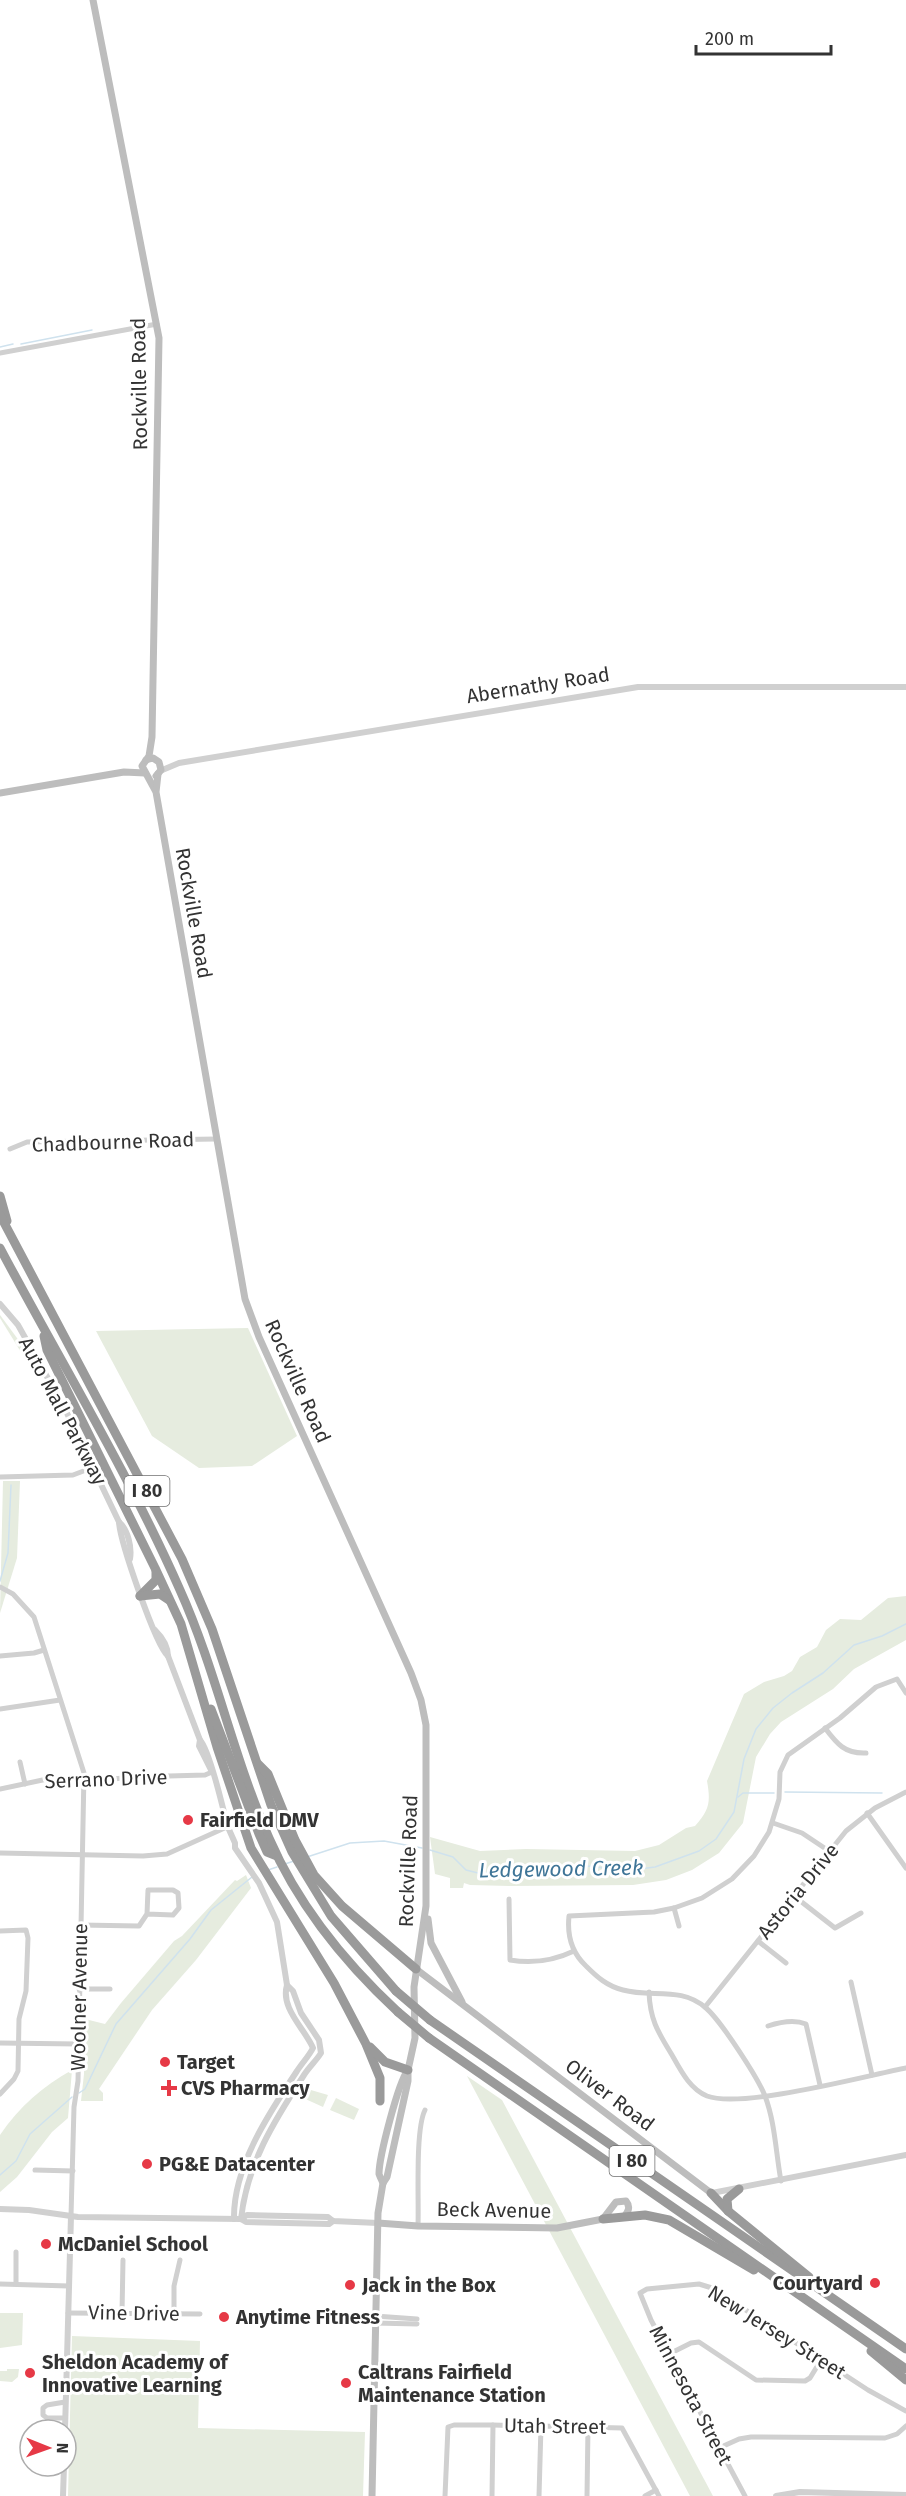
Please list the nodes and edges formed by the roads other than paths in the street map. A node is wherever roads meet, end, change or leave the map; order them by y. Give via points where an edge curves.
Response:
1 (93, 0) edge
2 (157, 324) junction
3 (0, 353) edge
4 (906, 687) edge
5 (152, 737) junction
6 (158, 760) junction
7 (144, 762) junction
8 (179, 763) junction
9 (124, 772) junction
10 (159, 773) junction
11 (146, 775) junction
12 (156, 792) junction
13 (0, 793) edge
14 (216, 1139) junction
15 (10, 1149) dead end
16 (0, 1196) edge
17 (0, 1215) edge
18 (9, 1232) junction
19 (0, 1248) edge
20 (0, 1304) edge
21 (42, 1328) junction
22 (94, 1467) junction
23 (0, 1477) edge
24 (155, 1568) junction
25 (0, 1587) edge
26 (140, 1596) junction
27 (171, 1602) junction
28 (45, 1650) junction
29 (0, 1656) edge
30 (193, 1663) junction
31 (906, 1693) edge
32 (60, 1700) junction
33 (0, 1709) edge
34 (825, 1728) junction
35 (866, 1753) dead end
36 (20, 1762) dead end
37 (212, 1773) junction
38 (84, 1779) junction
39 (25, 1784) junction
40 (0, 1789) edge
41 (906, 1792) edge
42 (867, 1813) junction
43 (773, 1823) junction
44 (229, 1826) junction
45 (829, 1851) junction
46 (0, 1853) edge
47 (82, 1854) junction
48 (277, 1856) junction
49 (303, 1865) junction
50 (906, 1868) edge
51 (794, 1896) junction
52 (509, 1899) dead end
53 (426, 1906) junction
54 (674, 1908) junction
55 (861, 1913) dead end
56 (147, 1914) junction
57 (80, 1925) junction
58 (679, 1926) dead end
59 (0, 1931) edge
60 (758, 1941) junction
61 (574, 1951) junction
62 (786, 1963) dead end
63 (416, 1969) junction
64 (851, 1982) dead end
65 (287, 1985) junction
66 (79, 1989) junction
67 (110, 1989) dead end
68 (650, 1992) junction
69 (465, 2006) junction
70 (705, 2007) junction
71 (768, 2026) dead end
72 (0, 2043) edge
73 (19, 2044) junction
74 (78, 2044) junction
75 (366, 2044) junction
76 (906, 2068) edge
77 (408, 2070) junction
78 (872, 2075) junction
79 (820, 2085) junction
80 (0, 2094) edge
81 (765, 2096) junction
82 (380, 2101) dead end
83 (425, 2110) dead end
84 (906, 2155) edge
85 (34, 2170) dead end
86 (73, 2171) junction
87 (782, 2181) junction
88 (740, 2189) junction
89 (711, 2193) junction
90 (0, 2210) edge
91 (728, 2211) junction
92 (71, 2216) junction
93 (624, 2217) junction
94 (238, 2219) junction
95 (603, 2219) junction
96 (378, 2223) junction
97 (418, 2226) junction
98 (16, 2252) dead end
99 (123, 2260) dead end
100 (180, 2260) dead end
101 (0, 2284) edge
102 (16, 2284) junction
103 (69, 2286) junction
104 (640, 2293) joint
105 (836, 2300) junction
106 (808, 2302) junction
107 (68, 2313) junction
108 (122, 2313) junction
109 (174, 2314) junction
110 (200, 2314) dead end
111 (375, 2320) junction
112 (417, 2321) dead end
113 (840, 2324) junction
114 (904, 2347) edge
115 (669, 2354) junction
116 (821, 2360) junction
117 (906, 2369) edge
118 (906, 2380) edge
119 (65, 2402) junction
120 (906, 2411) edge
121 (47, 2418) edge
122 (65, 2418) edge
123 (494, 2425) junction
124 (541, 2426) junction
125 (906, 2426) edge
126 (588, 2427) junction
127 (719, 2448) junction
128 (64, 2478) edge
129 (658, 2493) edge
130 (897, 2495) edge
131 (906, 2495) edge
132 (63, 2496) edge
133 (372, 2496) edge
134 (445, 2496) edge
135 (492, 2496) edge
136 (539, 2496) edge
137 (587, 2496) edge
138 (645, 2496) edge
139 (745, 2496) edge
140 (776, 2496) edge

1 - 2 main road, Rockville Road
2 - 3 street
2 - 5 main road, Rockville Road
4 - 8 street, Abernathy Road via 638,687
5 - 6 main road, Rockville Road
5 - 7 main road, Rockville Road
6 - 7 main road
6 - 8 street, Abernathy Road
6 - 10 main road, Rockville Road
7 - 9 main road
7 - 11 main road, Rockville Road
8 - 10 street, Abernathy Road
9 - 11 main road
9 - 13 main road
10 - 11 main road
10 - 12 main road, Rockville Road
11 - 12 main road, Rockville Road
12 - 14 main road, Rockville Road
14 - 15 street, Chadbourne Road via 27,1142
14 - 53 main road, Rockville Road via 251,1318 421,1700 428,1746
16 - 18 highway
17 - 18 highway, I 80
18 - 49 highway, I 80 via 182,1559 222,1656 271,1805
19 - 21 highway, I 80
20 - 22 street, Auto Mall Parkway via 26,1339
21 - 24 highway via 47,1350
21 - 48 highway, I 80 via 179,1588 258,1813
22 - 23 street via 73,1475
22 - 26 street, Auto Mall Parkway via 129,1540
24 - 26 highway via 156,1580
24 - 27 highway
25 - 28 street, Woolner Avenue via 8,1590 34,1617
26 - 27 highway via 160,1594
26 - 37 street, Auto Mall Parkway via 204,1744
27 - 30 highway
28 - 29 street
28 - 32 street, Woolner Avenue
30 - 48 highway via 259,1834 267,1852
30 - 75 highway via 244,1829 259,1863 334,1983
31 - 34 street via 897,1679 890,1680
32 - 33 street
32 - 38 street, Woolner Avenue
34 - 35 street via 844,1750
34 - 43 street via 795,1749 784,1763
36 - 39 street
37 - 38 street, Serrano Drive
37 - 44 street, Auto Mall Parkway
38 - 39 street, Serrano Drive via 52,1778
38 - 47 street, Woolner Avenue
39 - 40 street, Serrano Drive
41 - 42 street, Astoria Drive
42 - 45 street, Astoria Drive
42 - 50 street
43 - 45 street via 802,1833
43 - 54 street via 754,1856 732,1879 702,1898
44 - 47 street via 167,1854
44 - 65 street, Auto Mall Parkway via 235,1848 259,1883 277,1922
45 - 51 street, Astoria Drive
46 - 47 street
47 - 57 street, Woolner Avenue
48 - 106 highway, I 80, bridge via 329,1938 398,2012 429,2038
49 - 63 highway via 342,1906
49 - 105 highway, I 80, bridge via 345,1934 396,1991 430,2020
51 - 55 street via 835,1928
51 - 60 street, Astoria Drive
52 - 61 street via 510,1960 544,1962
53 - 63 main road, Rockville Road
53 - 69 main road via 432,1943
54 - 58 street
54 - 61 street via 569,1916 568,1933
56 - 56 street via 173,1915 179,1908 177,1893 148,1890
56 - 57 street via 139,1926
57 - 66 street, Woolner Avenue
59 - 73 street via 26,1930 28,1938
60 - 62 street
60 - 70 street, Astoria Drive
61 - 68 street via 606,1984
63 - 69 main road, Oliver Road
63 - 77 main road, Rockville Road via 415,2038
64 - 78 street
65 - 94 street, Auto Mall Parkway via 289,2005 314,2048 245,2160 235,2195
65 - 94 street, Auto Mall Parkway via 319,2040 320,2054 253,2164
66 - 67 street
66 - 74 street, Woolner Avenue
68 - 70 street via 675,1993
68 - 81 street via 656,2028 697,2090 719,2098
69 - 89 main road, Oliver Road
70 - 81 street via 719,2022
71 - 79 street via 781,2022 806,2024
72 - 73 street
73 - 74 street
73 - 80 street via 18,2071
74 - 86 street, Woolner Avenue
75 - 77 highway via 385,2061
75 - 82 highway via 380,2078
76 - 78 street
77 - 96 main road, Rockville Road
78 - 79 street
79 - 81 street
81 - 87 street
83 - 97 street via 420,2133
84 - 87 street
85 - 86 street
86 - 92 street, Woolner Avenue
87 - 88 street
88 - 89 street
88 - 91 highway via 727,2199
89 - 91 highway
90 - 92 street, Beck Avenue
91 - 105 highway
92 - 94 street, Beck Avenue
92 - 103 street, Woolner Avenue
93 - 95 highway
93 - 95 main road via 629,2204 621,2200
93 - 106 highway via 654,2217 679,2225
94 - 96 street, Beck Avenue via 328,2217 333,2221
95 - 97 main road, Beck Avenue via 541,2229
96 - 97 main road, Beck Avenue
96 - 111 main road, Rockville Road
98 - 102 street
99 - 108 street
100 - 109 street via 174,2286
101 - 102 street
102 - 103 street
103 - 107 street, Woolner Avenue
104 - 115 street, Minnesota Street
104 - 116 street, New Jersey Street via 647,2289 705,2285
105 - 114 highway, I 80
106 - 113 highway, I 80
107 - 108 street, Vine Drive
107 - 119 street, Woolner Avenue
108 - 109 street, Vine Drive
109 - 110 street, Vine Drive
111 - 112 street
111 - 133 main road, Rockville Road
113 - 117 highway, I 80
113 - 118 highway
115 - 116 street via 699,2342 762,2381 805,2381
115 - 127 street, Minnesota Street
116 - 120 street, New Jersey Street
119 - 121 street via 46,2405 42,2411
119 - 122 street, Woolner Avenue
123 - 124 street, Utah Street
123 - 134 street, Utah Street via 448,2427
123 - 135 street
124 - 126 street, Utah Street
124 - 136 street
125 - 127 street via 885,2438 750,2437
126 - 129 street, Utah Street via 617,2427 625,2431
126 - 137 street
127 - 139 street, Minnesota Street
128 - 132 street
129 - 138 street
130 - 131 street
130 - 140 street via 800,2492

